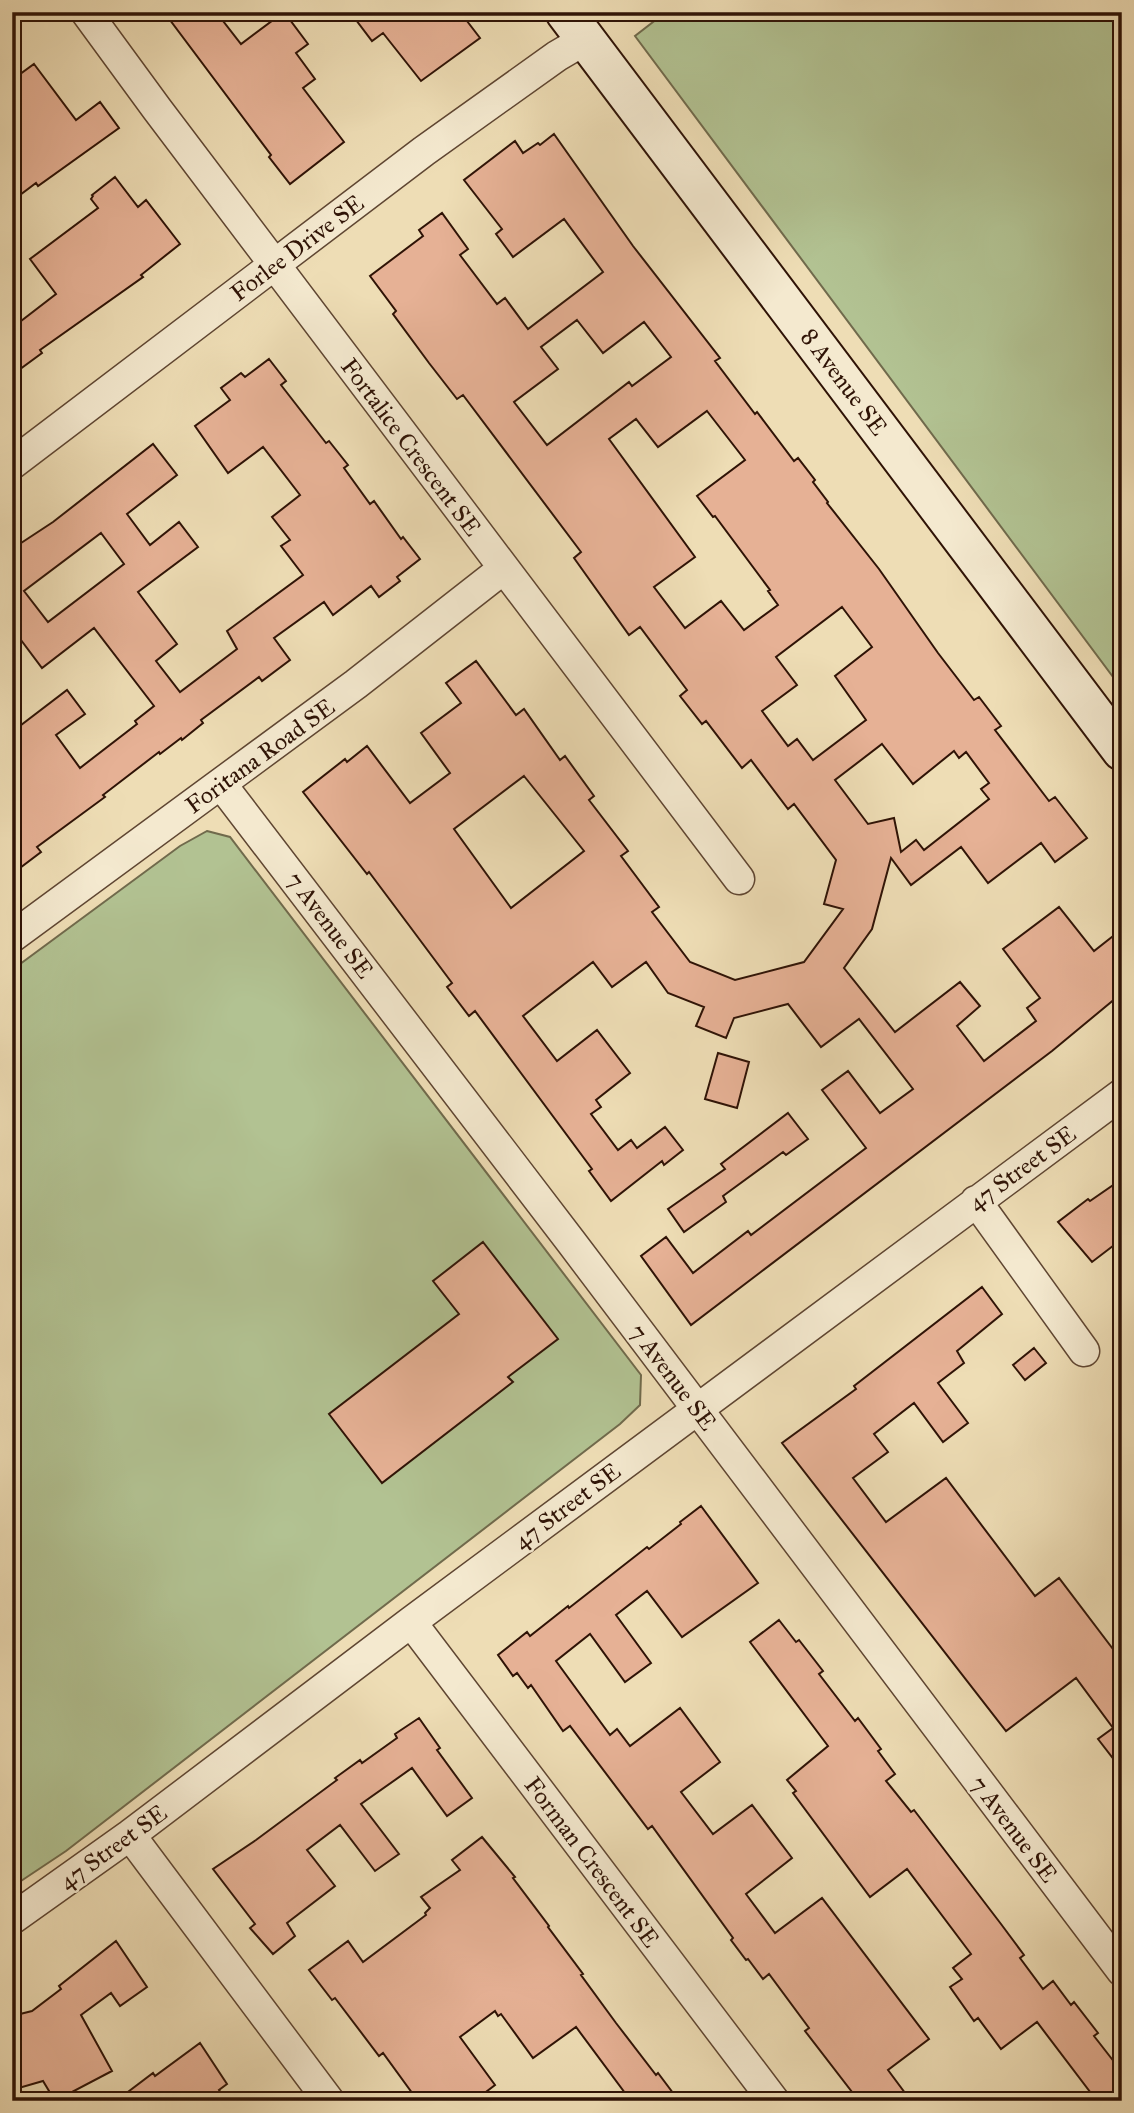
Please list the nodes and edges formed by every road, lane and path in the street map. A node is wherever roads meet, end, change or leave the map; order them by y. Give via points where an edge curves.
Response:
1 (86, 12) edge
2 (576, 26) edge
3 (275, 265) junction
4 (12, 464) edge
5 (503, 569) junction
6 (1122, 751) edge
7 (221, 784) junction
8 (738, 879) dead end
9 (12, 937) edge
10 (1122, 1094) edge
11 (976, 1201) junction
12 (1084, 1351) dead end
13 (697, 1409) junction
14 (411, 1622) junction
15 (130, 1835) junction
16 (12, 1919) edge
17 (1122, 1971) edge
18 (329, 2101) edge
19 (774, 2101) edge

1 - 3 street, Fortalice Crescent SE
2 - 3 street, Forlee Drive SE via 557,56
2 - 6 street, 8 Avenue SE
3 - 4 street, Forlee Drive SE
3 - 5 street, Fortalice Crescent SE
5 - 7 street, Foritana Road SE
5 - 8 street, Fortalice Crescent SE
7 - 9 street, Foritana Road SE
7 - 13 street, 7 Avenue SE
10 - 11 street, 47 Street SE
11 - 12 street
11 - 13 street, 47 Street SE
13 - 14 street, 47 Street SE
13 - 17 street, 7 Avenue SE
14 - 15 street, 47 Street SE
14 - 19 street, Forman Crescent SE
15 - 16 street, 47 Street SE
15 - 18 street

